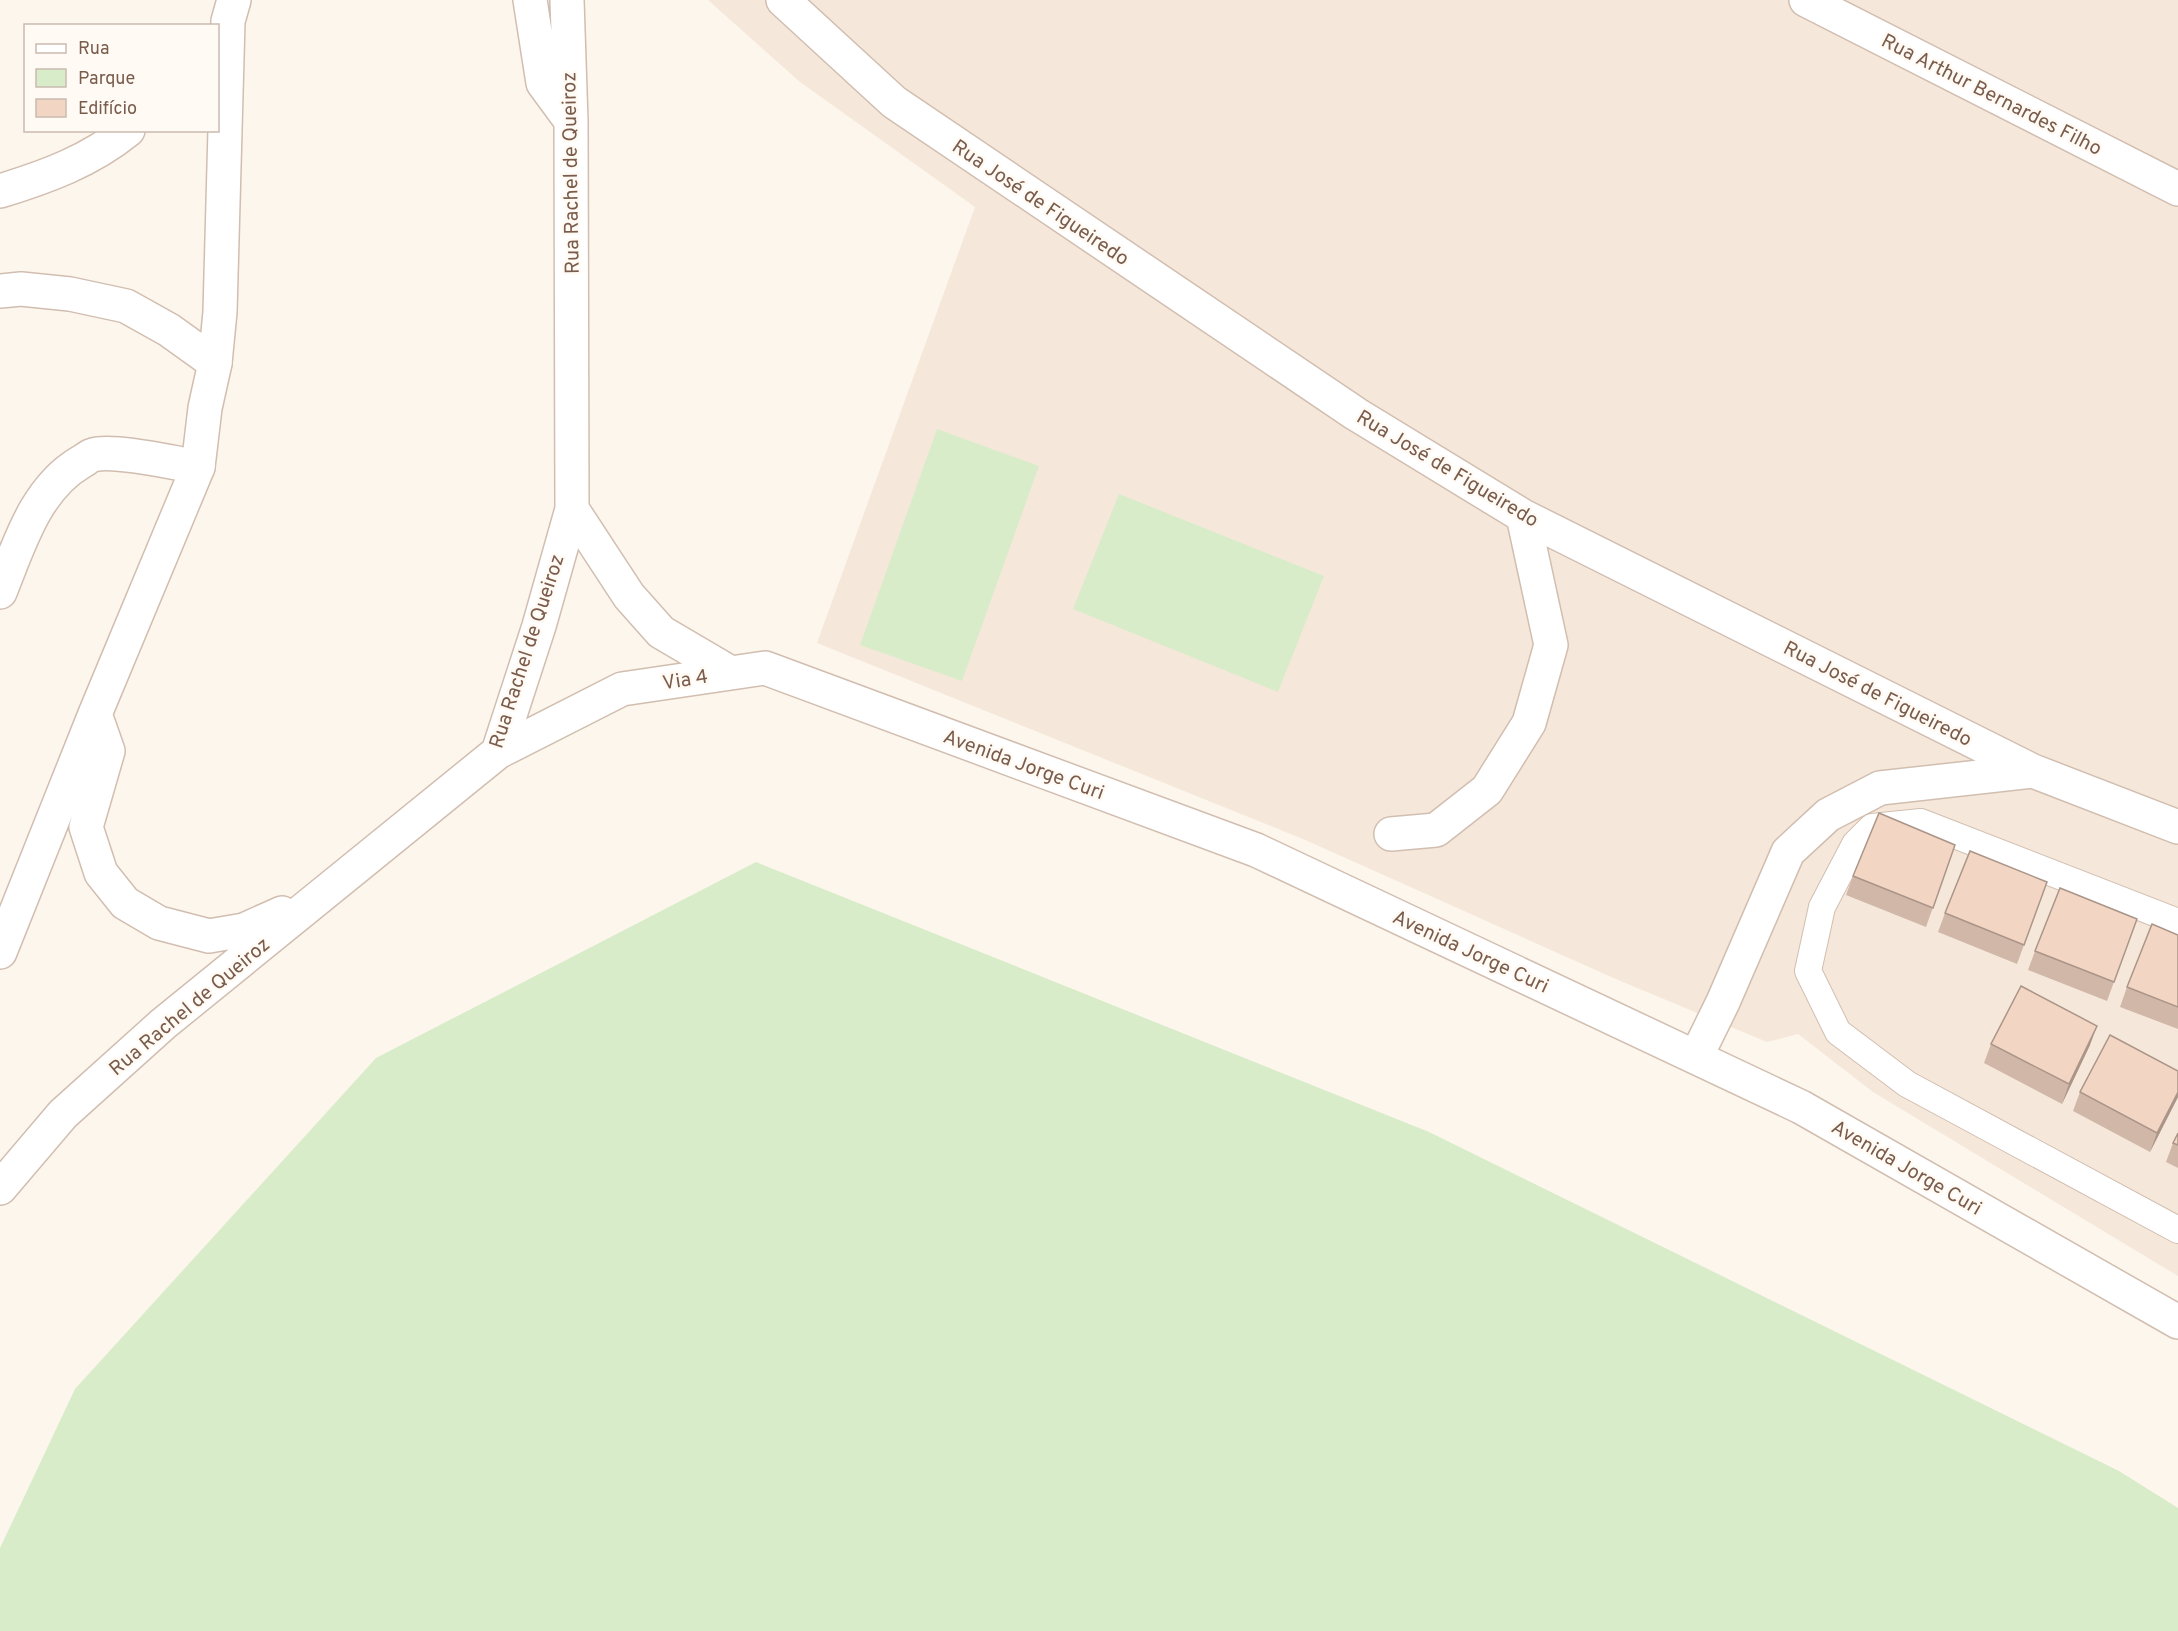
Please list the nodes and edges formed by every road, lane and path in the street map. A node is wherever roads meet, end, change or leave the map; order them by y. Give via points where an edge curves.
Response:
1 (530, 0) edge
2 (567, 0) edge
3 (783, 0) edge
4 (1806, 0) edge
5 (227, 18) edge
6 (571, 121) junction
7 (126, 132) edge
8 (2178, 189) edge
9 (0, 191) edge
10 (0, 291) edge
11 (215, 363) junction
12 (198, 467) junction
13 (572, 509) junction
14 (1524, 516) junction
15 (0, 592) edge
16 (729, 672) junction
17 (95, 714) junction
18 (498, 752) junction
19 (2033, 771) junction
20 (2178, 827) edge
21 (1391, 834) dead end
22 (321, 895) junction
23 (2178, 922) edge
24 (0, 952) edge
25 (1696, 1057) junction
26 (0, 1188) edge
27 (2178, 1230) edge
28 (2178, 1322) edge

1 - 6 street via 543,83
2 - 6 street, Rua Rachel de Queiroz
3 - 14 street, Rua José de Figueiredo via 894,102 1356,414
4 - 8 street, Rua Arthur Bernardes Filho
5 - 11 street via 220,312
6 - 13 street, Rua Rachel de Queiroz
7 - 9 street via 106,148 45,178
10 - 11 street via 70,294 126,306
11 - 12 street
12 - 15 street via 125,455 94,455 64,472 25,529
12 - 17 street
13 - 16 street, Via 4 via 629,596 661,632
13 - 18 street, Rua Rachel de Queiroz
14 - 19 street, Rua José de Figueiredo
14 - 21 street via 1551,645 1528,723 1487,790 1436,830
16 - 18 street, Via 4 via 622,689
16 - 25 street, Avenida Jorge Curi via 765,668 1256,850
17 - 22 street via 108,751 86,827 101,873 125,903 159,923 209,936 244,930
17 - 24 street
18 - 22 street, Rua Rachel de Queiroz
19 - 20 street, Rua José de Figueiredo
19 - 25 street via 1880,788 1828,815 1788,852
22 - 26 street, Rua Rachel de Queiroz via 163,1024 63,1114
23 - 27 lane via 1921,822 1872,827 1855,844 1822,907 1808,971 1838,1032 1908,1084
25 - 28 street, Avenida Jorge Curi via 1801,1107

